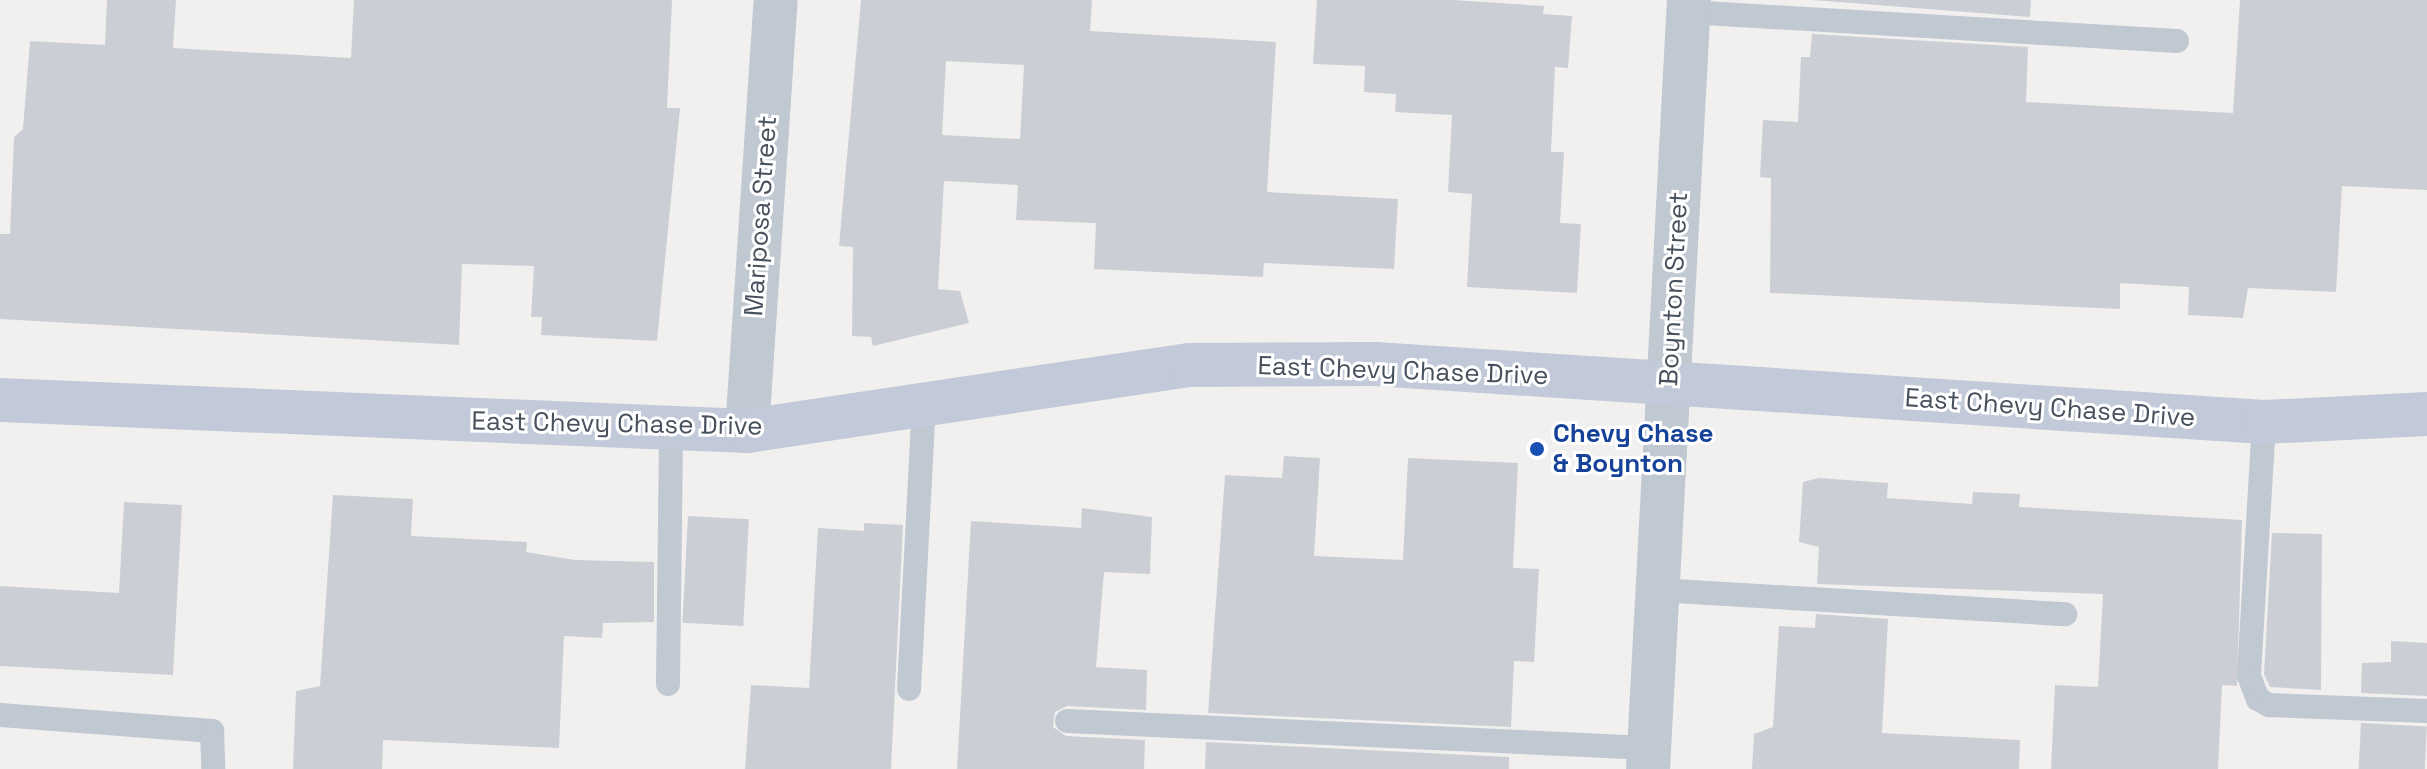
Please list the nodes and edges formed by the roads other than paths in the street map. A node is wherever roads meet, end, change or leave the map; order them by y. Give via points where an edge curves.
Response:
1 (776, 0) edge
2 (1689, 6) edge
3 (2177, 41) dead end
4 (1669, 385) junction
5 (0, 400) edge
6 (924, 406) junction
7 (2427, 414) edge
8 (2264, 422) junction
9 (671, 429) junction
10 (747, 431) junction
11 (1658, 590) junction
12 (2065, 614) dead end
13 (668, 684) dead end
14 (909, 689) dead end
15 (2427, 711) edge
16 (0, 715) edge
17 (1067, 721) dead end
18 (1648, 759) edge
19 (213, 769) edge

1 - 10 street, Mariposa Street
2 - 3 lane
2 - 4 street, Boynton Street
4 - 6 main road, East Chevy Chase Drive via 1375,364 1189,365
4 - 8 main road, East Chevy Chase Drive
4 - 11 street, Boynton Street
5 - 9 main road, East Chevy Chase Drive
6 - 10 main road, East Chevy Chase Drive
6 - 14 lane
7 - 8 main road, East Chevy Chase Drive
8 - 15 lane via 2249,676 2258,699
9 - 10 main road, East Chevy Chase Drive
9 - 13 lane
11 - 12 lane
11 - 18 street, Boynton Street
16 - 19 lane via 212,731
17 - 18 lane

